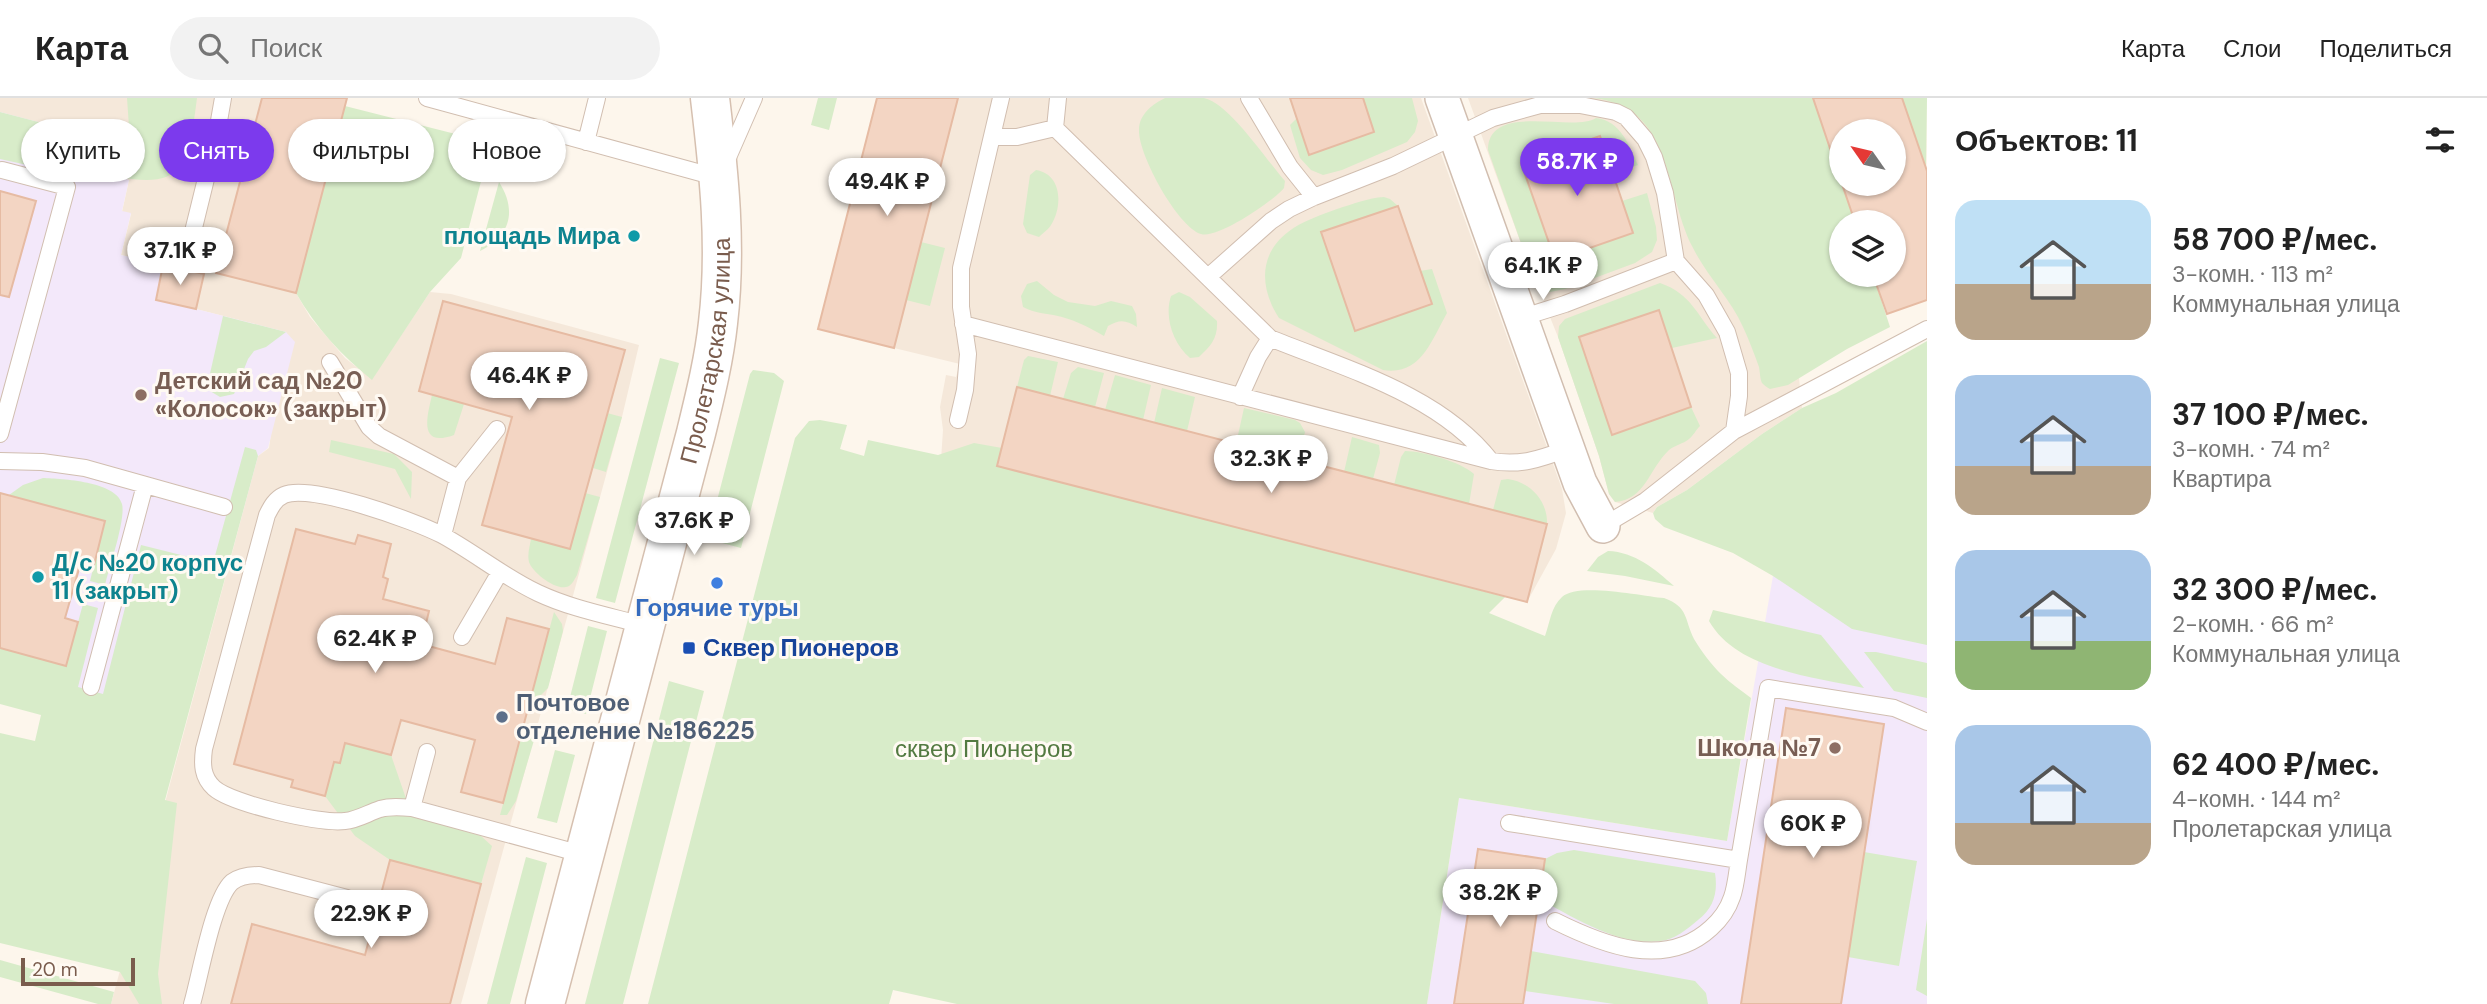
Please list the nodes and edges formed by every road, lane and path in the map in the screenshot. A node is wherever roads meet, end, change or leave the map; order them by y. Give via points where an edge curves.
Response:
1 (223, 98) edge
2 (427, 98) edge
3 (597, 98) edge
4 (710, 98) edge
5 (754, 98) edge
6 (1001, 98) edge
7 (1058, 98) edge
8 (1249, 98) edge
9 (1442, 98) edge
10 (1544, 101) edge
11 (1055, 128) junction
12 (1455, 135) junction
13 (992, 137) junction
14 (586, 142) junction
15 (2, 170) edge
16 (719, 178) junction
17 (1314, 197) junction
18 (188, 252) dead end
19 (1676, 261) junction
20 (1208, 277) junction
21 (1520, 318) junction
22 (963, 324) junction
23 (1927, 329) edge
24 (1270, 338) junction
25 (330, 362) dead end
26 (1240, 397) junction
27 (958, 419) dead end
28 (497, 429) dead end
29 (1734, 431) junction
30 (0, 434) edge
31 (1567, 449) junction
32 (0, 461) edge
33 (1491, 461) junction
34 (458, 478) junction
35 (145, 485) junction
36 (224, 507) dead end
37 (1603, 526) joint
38 (443, 535) junction
39 (500, 572) junction
40 (646, 626) junction
41 (462, 637) dead end
42 (91, 687) dead end
43 (1927, 722) edge
44 (427, 752) dead end
45 (412, 808) junction
46 (1509, 823) dead end
47 (585, 855) junction
48 (1739, 860) junction
49 (347, 898) dead end
50 (1555, 921) dead end
51 (192, 1004) edge
52 (545, 1004) edge

1 - 18 lane
2 - 14 lane
3 - 14 lane
4 - 16 street, Пролетарская улица
5 - 16 lane
6 - 13 lane
7 - 11 lane
8 - 17 lane via 1290,167
9 - 12 street
10 - 12 lane
10 - 19 lane via 1599,107 1636,126 1659,173
11 - 13 lane via 1017,137
11 - 20 lane
12 - 17 lane
12 - 21 street
13 - 22 lane via 961,268
14 - 16 lane
15 - 30 lane via 67,187
16 - 40 street, Пролетарская улица via 721,288 713,355
17 - 20 lane via 1270,221
19 - 21 lane
19 - 29 lane via 1717,312 1734,352 1740,396
20 - 24 lane
21 - 31 street
22 - 26 lane
22 - 27 lane via 967,373
23 - 29 lane
24 - 26 lane
24 - 33 lane via 1427,404 1463,430
25 - 34 lane via 369,427
26 - 33 lane
28 - 34 lane
29 - 37 lane via 1645,501
31 - 33 lane via 1525,463
31 - 37 street
32 - 35 lane via 64,464
34 - 38 lane
35 - 36 lane
35 - 42 lane
38 - 39 lane
38 - 45 lane via 381,510 307,493 281,496 267,515 202,764 206,778 225,795 309,819 347,821 380,809
39 - 40 lane via 554,600
39 - 41 lane
40 - 47 street, Пролетарская улица
43 - 48 lane via 1894,708 1768,688
44 - 45 lane
45 - 47 lane
46 - 48 lane
47 - 52 street, Пролетарская улица
48 - 50 lane via 1726,911 1702,936 1681,946 1661,951 1622,948
49 - 51 lane via 258,875 234,880 220,900

